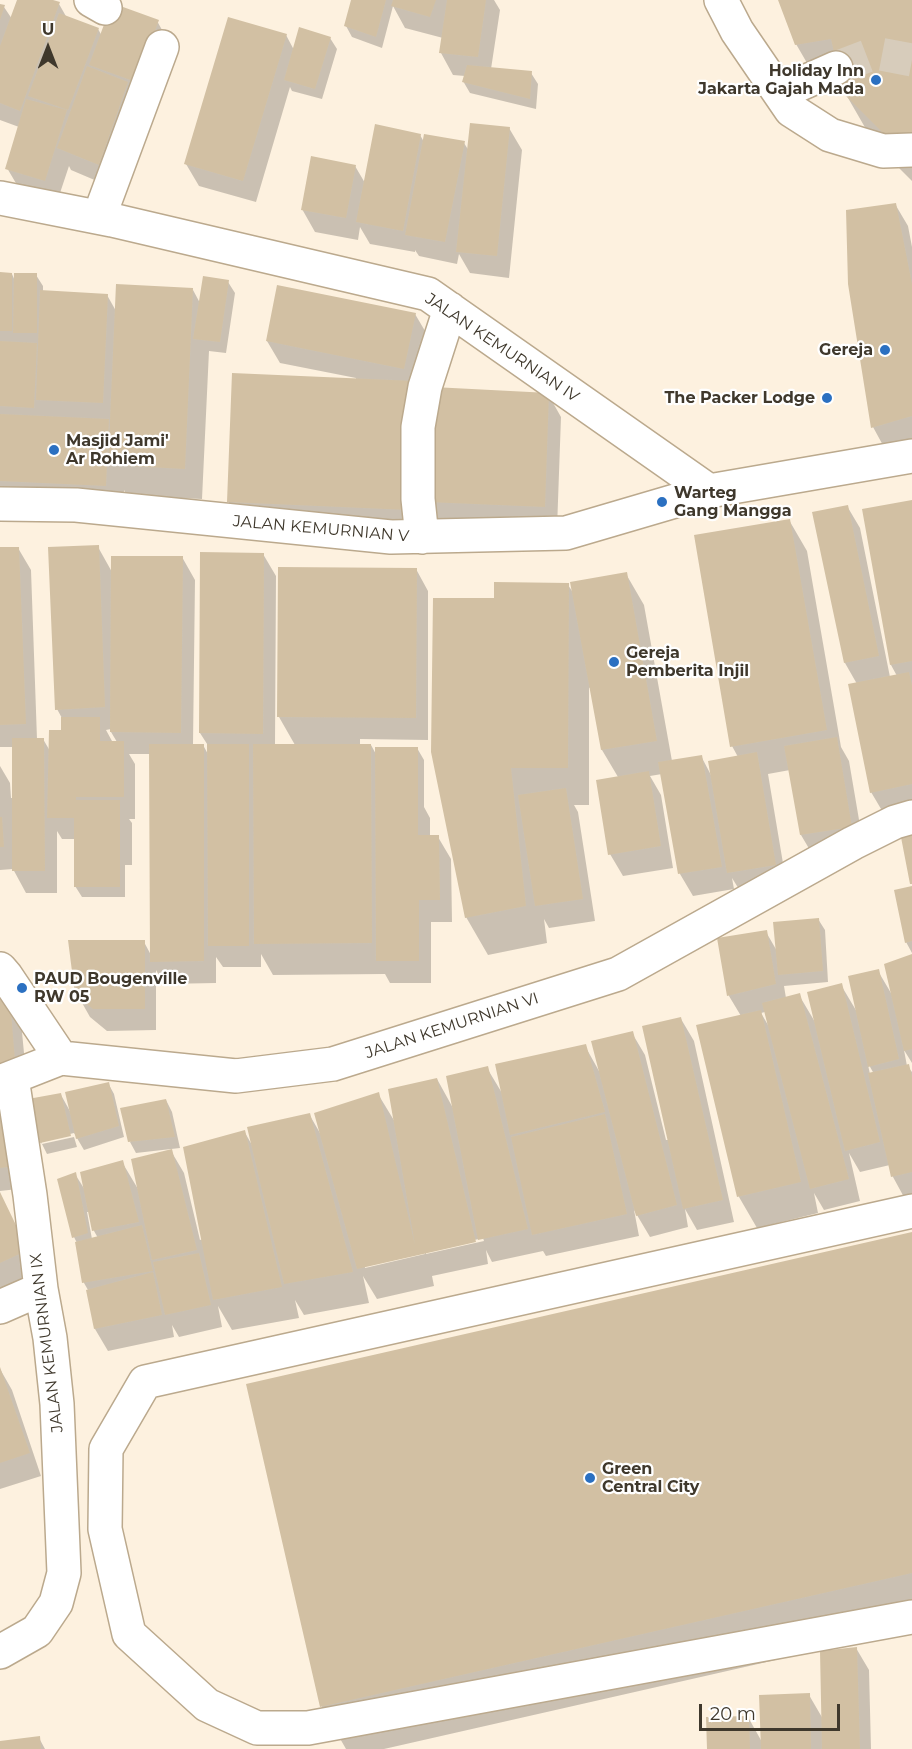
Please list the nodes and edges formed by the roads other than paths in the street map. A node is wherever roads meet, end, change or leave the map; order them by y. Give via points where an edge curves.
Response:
1 (721, 0) edge
2 (162, 47) dead end
3 (836, 68) tunnel mouth
4 (780, 93) junction
5 (912, 150) edge
6 (0, 198) edge
7 (99, 217) junction
8 (450, 309) junction
9 (912, 456) edge
10 (710, 492) junction
11 (0, 504) edge
12 (422, 537) junction
13 (912, 817) edge
14 (0, 969) edge
15 (61, 1058) junction
16 (6, 1080) edge
17 (912, 1211) edge
18 (41, 1289) junction
19 (0, 1307) edge
20 (912, 1617) edge
21 (0, 1652) edge

1 - 4 street via 737,31
2 - 7 street
3 - 4 street
4 - 5 street via 791,110 830,135 883,152
6 - 7 street, JALAN KEMURNIAN IV
7 - 8 street, JALAN KEMURNIAN IV via 428,294
8 - 10 street, JALAN KEMURNIAN IV
8 - 12 street via 425,387 418,427
9 - 10 street
10 - 12 street, JALAN KEMURNIAN V via 567,533
11 - 12 street, JALAN KEMURNIAN V via 76,506
13 - 15 street, JALAN KEMURNIAN VI via 853,843 618,974 333,1065 236,1076
14 - 15 street
15 - 16 street
16 - 18 street, JALAN KEMURNIAN IX via 30,1195
17 - 20 street via 144,1382 106,1449 105,1529 129,1634 207,1705 257,1728 309,1728
18 - 19 street
18 - 21 street, JALAN KEMURNIAN IX via 57,1404 64,1573 56,1603 37,1630

